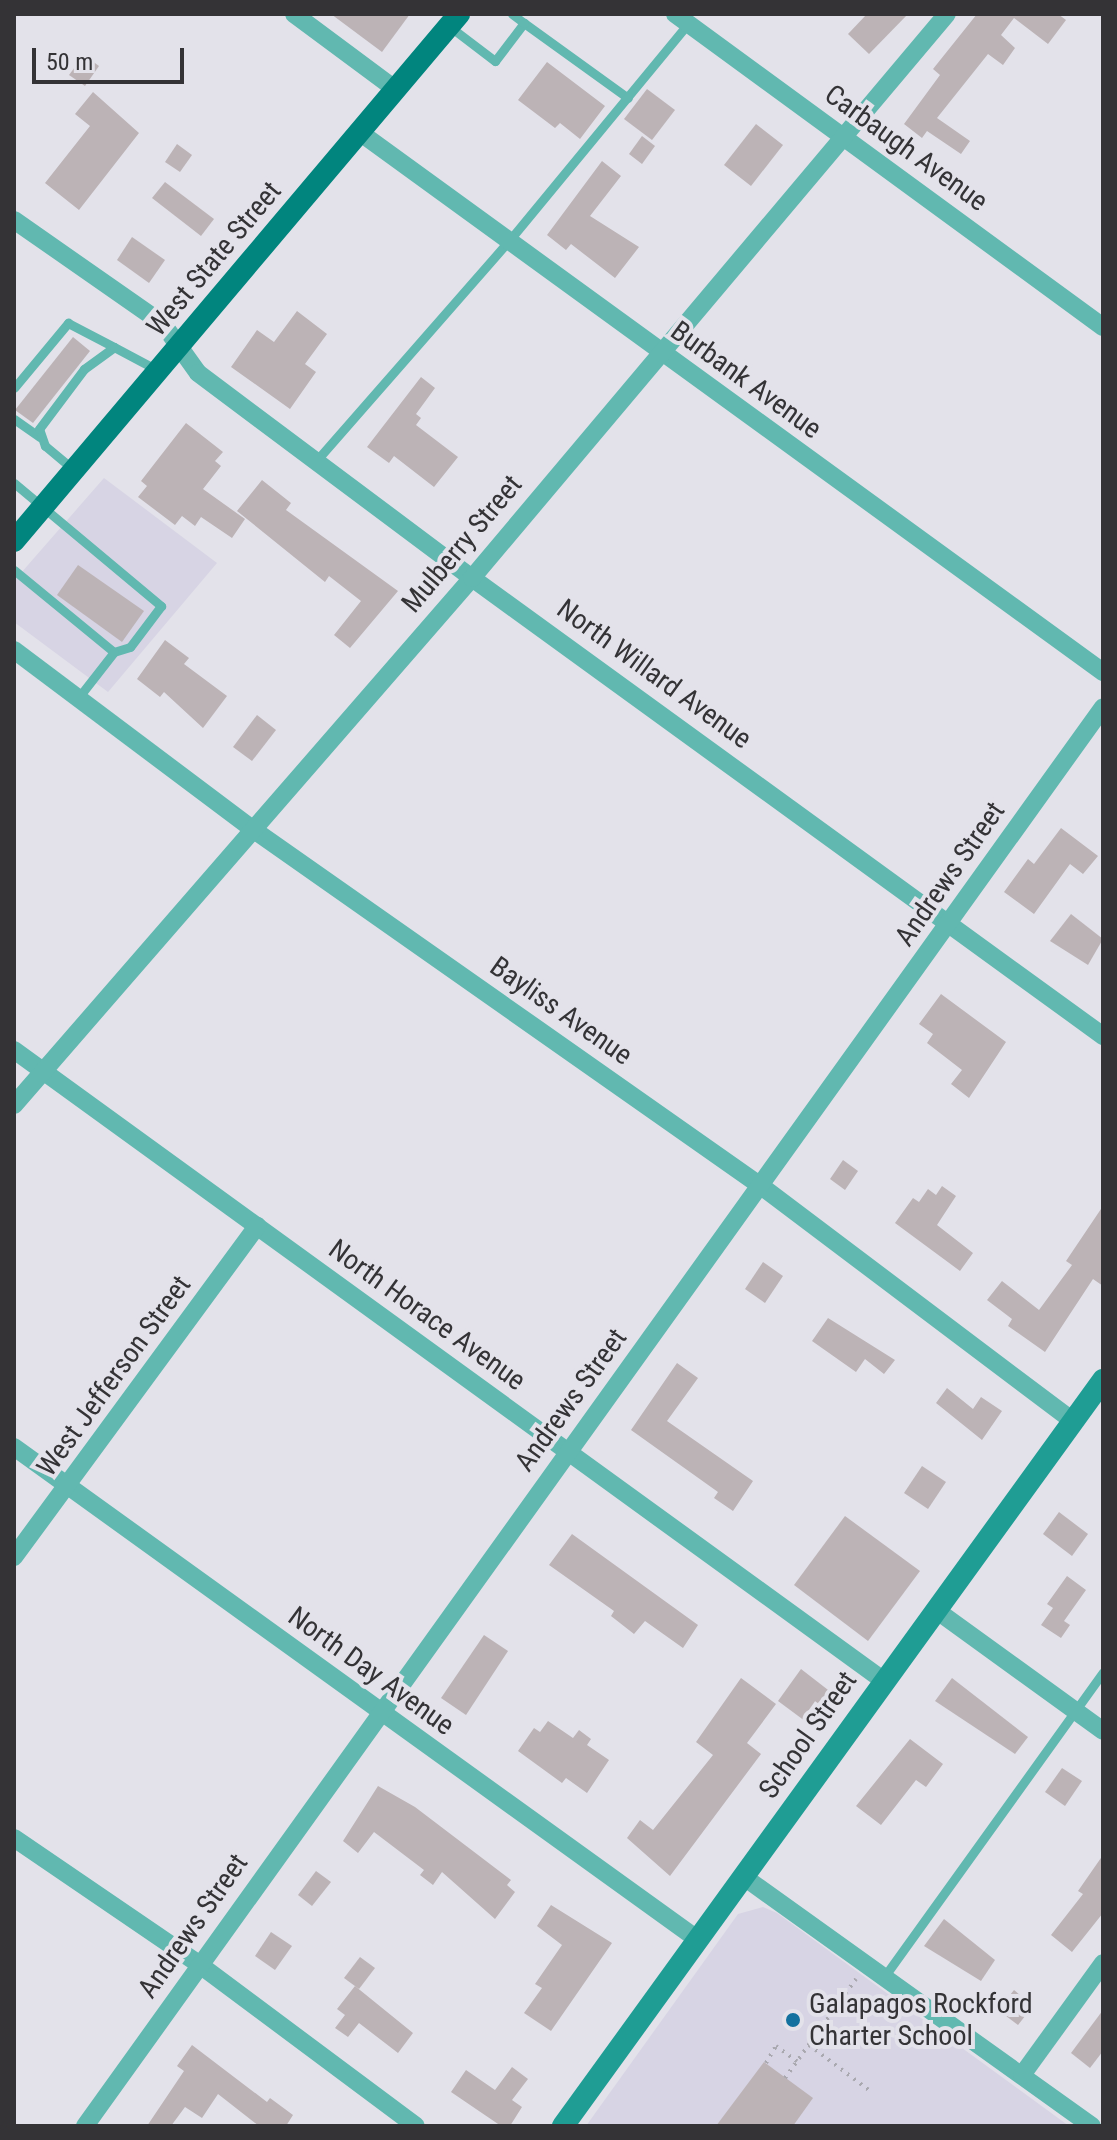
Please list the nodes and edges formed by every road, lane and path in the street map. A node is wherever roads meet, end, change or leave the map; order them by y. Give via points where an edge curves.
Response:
1 (294, 14) edge
2 (512, 14) edge
3 (947, 14) edge
4 (682, 19) edge
5 (454, 20) edge
6 (524, 23) junction
7 (395, 89) junction
8 (628, 98) junction
9 (358, 131) junction
10 (845, 138) junction
11 (14, 220) edge
12 (508, 242) junction
13 (1103, 327) edge
14 (114, 347) junction
15 (179, 349) junction
16 (659, 353) junction
17 (160, 372) junction
18 (14, 388) edge
19 (14, 419) edge
20 (40, 437) junction
21 (316, 461) junction
22 (75, 471) junction
23 (14, 483) edge
24 (42, 509) junction
25 (14, 541) edge
26 (14, 570) edge
27 (472, 578) junction
28 (14, 650) edge
29 (114, 652) junction
30 (1103, 672) edge
31 (78, 698) junction
32 (1103, 707) edge
33 (254, 830) junction
34 (951, 921) junction
35 (1103, 1036) edge
36 (14, 1050) edge
37 (43, 1071) junction
38 (14, 1105) edge
39 (761, 1186) junction
40 (257, 1226) junction
41 (1103, 1380) edge
42 (1073, 1421) junction
43 (14, 1447) edge
44 (568, 1452) junction
45 (70, 1487) junction
46 (14, 1557) edge
47 (936, 1610) junction
48 (1103, 1672) edge
49 (884, 1681) junction
50 (378, 1711) junction
51 (1075, 1711) junction
52 (1103, 1731) edge
53 (14, 1838) edge
54 (744, 1877) junction
55 (697, 1939) junction
56 (1103, 1963) edge
57 (867, 1964) junction
58 (200, 1965) junction
59 (884, 1977) junction
60 (809, 2045) junction
61 (797, 2061) junction
62 (766, 2063) dead end
63 (1022, 2075) junction
64 (785, 2078) dead end
65 (869, 2090) dead end
66 (85, 2126) edge
67 (416, 2126) edge
68 (563, 2126) edge
69 (1092, 2126) edge

1 - 7 street
2 - 6 lane
3 - 10 street, Mulberry Street
4 - 8 lane
4 - 10 street, Carbaugh Avenue
5 - 6 lane via 495,61
5 - 7 main road, West State Street
6 - 8 lane
7 - 9 main road, West State Street
8 - 12 lane
9 - 12 street, Burbank Avenue
9 - 15 main road, West State Street
10 - 13 street, Carbaugh Avenue
10 - 16 street, Mulberry Street
11 - 15 street, North Willard Avenue via 163,324
12 - 16 street, Burbank Avenue
12 - 21 lane
14 - 17 lane
14 - 18 lane via 68,323
14 - 20 lane via 46,416
15 - 17 main road, West State Street
15 - 21 street, North Willard Avenue via 198,373
16 - 27 street, Mulberry Street
16 - 30 street, Burbank Avenue
17 - 22 main road, West State Street
19 - 20 lane
20 - 22 lane
21 - 27 street, North Willard Avenue
22 - 24 main road, West State Street
23 - 24 lane
24 - 25 main road, West State Street
24 - 29 lane via 161,606 130,647
26 - 29 lane
27 - 33 street, Mulberry Street
27 - 34 street, North Willard Avenue
28 - 31 street, Bayliss Avenue
29 - 31 lane
31 - 33 street, Bayliss Avenue
32 - 34 street, Andrews Street
33 - 37 street, Mulberry Street
33 - 39 street, Bayliss Avenue
34 - 35 street, North Willard Avenue
34 - 39 street, Andrews Street
36 - 37 street, North Horace Avenue
37 - 38 street, Mulberry Street
37 - 40 street, North Horace Avenue
39 - 42 street, Bayliss Avenue
39 - 44 street, Andrews Street
40 - 44 street, North Horace Avenue
40 - 45 street, West Jefferson Street
41 - 42 main road, School Street
42 - 47 main road, School Street
43 - 45 street, North Day Avenue
44 - 49 street, North Horace Avenue
44 - 50 street, Andrews Street
45 - 46 street, West Jefferson Street
45 - 50 street, North Day Avenue
47 - 49 main road, School Street
47 - 51 street
48 - 51 lane
49 - 54 main road, School Street
50 - 55 street, North Day Avenue
50 - 58 street, Andrews Street
51 - 52 street
51 - 59 lane
53 - 58 street
54 - 55 main road, School Street
54 - 57 street
55 - 68 main road, School Street
56 - 63 street
57 - 59 street
57 - 60 path
58 - 66 street, Andrews Street
58 - 67 street
59 - 63 street
60 - 61 path
60 - 65 path
61 - 62 path via 776,2046
61 - 64 path
63 - 69 street

